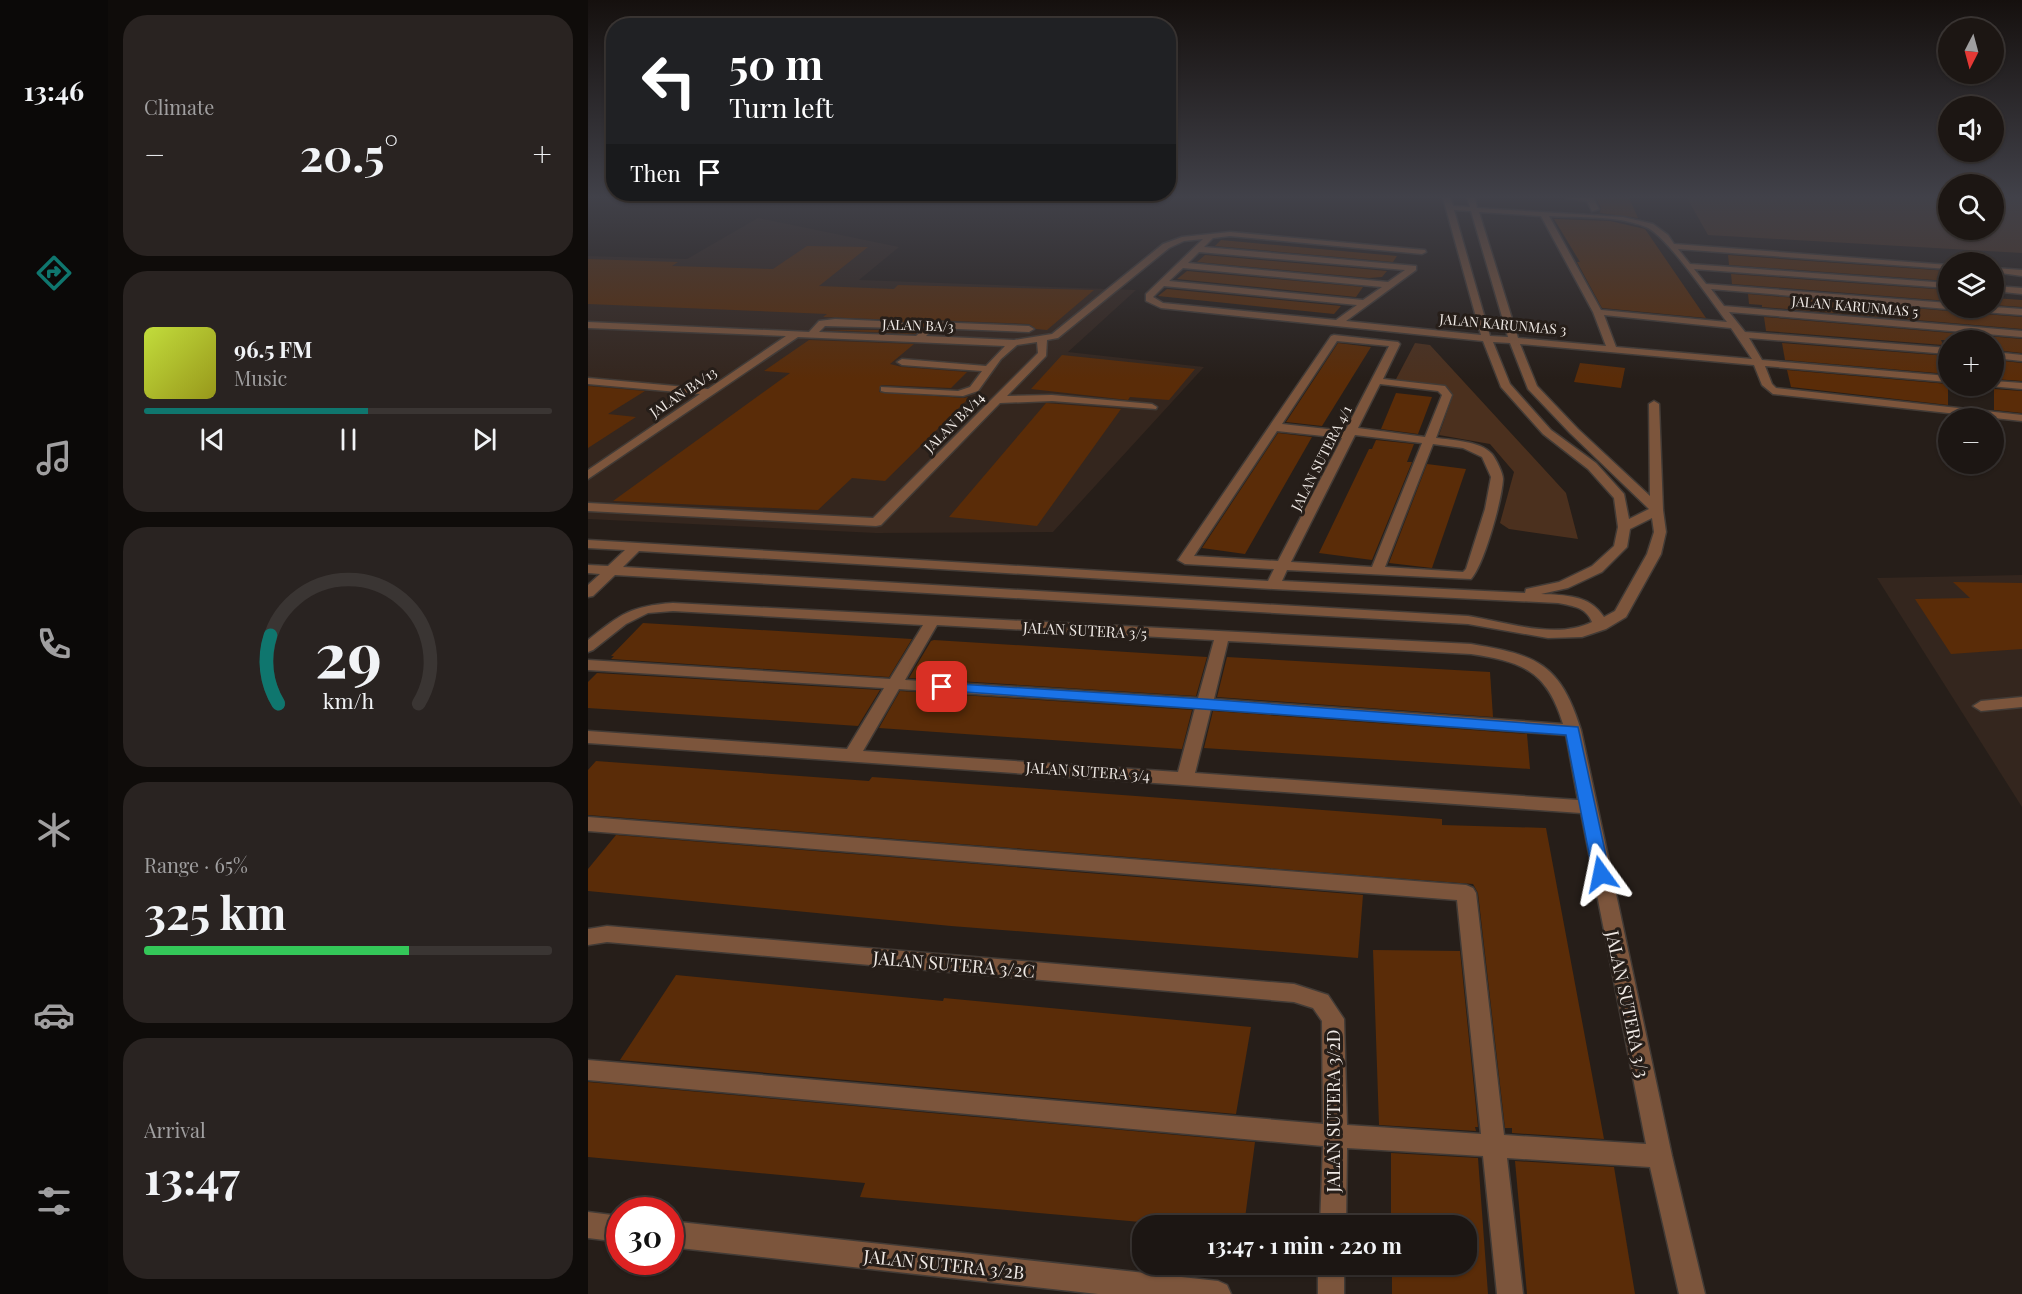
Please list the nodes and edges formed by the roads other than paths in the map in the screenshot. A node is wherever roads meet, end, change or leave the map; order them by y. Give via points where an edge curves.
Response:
1 (1151, 258) edge
2 (1188, 258) edge
3 (1304, 258) edge
4 (1465, 258) edge
5 (1489, 258) edge
6 (1568, 258) edge
7 (1682, 258) edge
8 (1831, 258) edge
9 (1839, 259) junction
10 (1181, 265) junction
11 (1688, 266) junction
12 (1938, 266) edge
13 (2004, 272) edge
14 (2022, 273) edge
15 (1852, 278) junction
16 (1161, 283) junction
17 (1926, 284) junction
18 (1388, 285) junction
19 (1938, 285) edge
20 (1702, 286) junction
21 (2004, 290) edge
22 (2022, 291) edge
23 (1364, 303) junction
24 (1938, 303) edge
25 (1722, 309) junction
26 (2004, 311) edge
27 (1598, 312) junction
28 (2022, 312) edge
29 (1938, 313) edge
30 (1938, 314) edge
31 (1960, 318) edge
32 (1338, 323) junction
33 (588, 325) edge
34 (900, 325) dead end
35 (1734, 325) junction
36 (1029, 329) dead end
37 (796, 334) junction
38 (812, 334) junction
39 (2022, 334) edge
40 (1742, 335) junction
41 (1486, 337) junction
42 (918, 339) junction
43 (1513, 339) junction
44 (1042, 340) junction
45 (1014, 342) junction
46 (1612, 348) junction
47 (1938, 350) edge
48 (2004, 356) edge
49 (2022, 358) edge
50 (1758, 361) junction
51 (902, 362) dead end
52 (990, 369) junction
53 (1938, 378) edge
54 (588, 381) edge
55 (1377, 381) junction
56 (2004, 385) edge
57 (2022, 386) edge
58 (885, 389) dead end
59 (710, 392) junction
60 (996, 400) junction
61 (1654, 404) dead end
62 (1152, 407) dead end
63 (2022, 418) edge
64 (1275, 427) junction
65 (1350, 433) junction
66 (1429, 439) junction
67 (588, 475) edge
68 (588, 507) edge
69 (1657, 510) junction
70 (1624, 527) junction
71 (588, 544) edge
72 (636, 547) junction
73 (1283, 566) junction
74 (588, 568) edge
75 (613, 570) junction
76 (1377, 571) junction
77 (1273, 585) junction
78 (588, 593) edge
79 (1510, 597) junction
80 (932, 622) junction
81 (1601, 626) junction
82 (1222, 636) junction
83 (588, 647) edge
84 (1523, 661) joint
85 (588, 665) edge
86 (894, 684) junction
87 (2022, 702) edge
88 (1204, 703) junction
89 (1981, 706) dead end
90 (1573, 730) junction
91 (588, 737) edge
92 (852, 754) junction
93 (1185, 778) junction
94 (1587, 807) junction
95 (588, 824) edge
96 (588, 937) edge
97 (1320, 1001) joint
98 (588, 1070) edge
99 (1335, 1136) junction
100 (1494, 1145) junction
101 (1660, 1156) junction
102 (1333, 1215) edge
103 (588, 1225) edge
104 (606, 1227) edge
105 (684, 1236) edge
106 (1331, 1275) edge
107 (1218, 1294) edge
108 (1330, 1294) edge
109 (1510, 1294) edge
110 (1692, 1294) edge

1 - 44 street, JALAN BA/3 via 1065,329
2 - 10 street
3 - 18 street via 1413,268
4 - 41 street
5 - 43 street
6 - 27 street
7 - 11 street
8 - 9 street
9 - 12 street
9 - 15 street
10 - 16 street
10 - 18 street
11 - 15 street
11 - 20 street
13 - 14 street
15 - 17 street
16 - 23 street
16 - 32 street, JALAN KARUNMAS 3 via 1149,296 1153,303
17 - 19 street
17 - 24 street
18 - 23 street
20 - 25 street
20 - 29 street
21 - 22 street
23 - 32 street
25 - 30 street, JALAN KARUNMAS 5
25 - 35 street
26 - 28 street
27 - 35 street
27 - 46 street
31 - 39 street, JALAN KARUNMAS 5
32 - 41 street, JALAN KARUNMAS 3
33 - 37 street, JALAN BA/3
34 - 38 street via 822,323
35 - 40 street
36 - 42 street via 932,325
37 - 38 street, JALAN BA/3
37 - 59 street, JALAN BA/13
38 - 42 street, JALAN BA/3
40 - 47 street
40 - 50 street
41 - 43 street, JALAN KARUNMAS 3
41 - 70 street via 1505,385 1547,432 1592,466 1620,497
42 - 45 street, JALAN BA/3
43 - 46 street, JALAN KARUNMAS 3
43 - 69 street via 1532,387
44 - 45 street, JALAN BA/3
44 - 60 street, JALAN BA/14 via 1043,354
45 - 52 street
46 - 50 street, JALAN KARUNMAS 3
48 - 49 street
50 - 53 street, JALAN KARUNMAS 3
50 - 63 street via 1773,391
51 - 52 street
52 - 58 street via 974,389 959,394
54 - 59 street
55 - 64 street, JALAN SUTERA 4/1 via 1395,344 1334,338
55 - 65 street, JALAN SUTERA 4/1
55 - 66 street via 1441,388 1447,396
56 - 57 street
59 - 67 street, JALAN BA/13
60 - 62 street via 1052,398
60 - 68 street, JALAN BA/14 via 876,522
61 - 69 street
64 - 65 street
64 - 73 street via 1185,560
65 - 66 street
65 - 73 street, JALAN SUTERA 4/1
66 - 76 street
66 - 76 street via 1478,449 1487,455 1497,477 1472,570 1466,576
69 - 70 street
69 - 81 street via 1660,532 1654,554 1621,614
70 - 79 street via 1620,547 1597,569 1563,585
71 - 72 street
72 - 75 street
72 - 77 street
73 - 76 street
73 - 77 street, JALAN SUTERA 4/1
74 - 75 street
75 - 78 street
75 - 81 street via 1468,620 1548,634 1582,633
77 - 79 street
79 - 81 street via 1580,602 1596,612
80 - 82 street, JALAN SUTERA 3/5
80 - 83 street, JALAN SUTERA 3/5 via 673,607 645,609 621,621
80 - 86 street
82 - 84 street, JALAN SUTERA 3/5 via 1472,650
82 - 88 street
84 - 90 street, JALAN SUTERA 3/3 via 1542,670 1559,688
85 - 86 street
86 - 88 street
86 - 92 street
87 - 89 street
88 - 90 street
88 - 93 street
90 - 94 street, JALAN SUTERA 3/3
91 - 92 street, JALAN SUTERA 3/4
92 - 93 street, JALAN SUTERA 3/4
93 - 94 street, JALAN SUTERA 3/4
94 - 101 street, JALAN SUTERA 3/3
95 - 100 street via 1466,893
96 - 97 street, JALAN SUTERA 3/2C via 619,935 1262,990 1294,993
97 - 99 street, JALAN SUTERA 3/2D via 1333,1018
98 - 99 street
99 - 100 street
99 - 102 street, JALAN SUTERA 3/2D
100 - 101 street
100 - 109 street
101 - 110 street, JALAN SUTERA 3/3
103 - 104 street
105 - 107 street, JALAN SUTERA 3/2B
106 - 108 street

